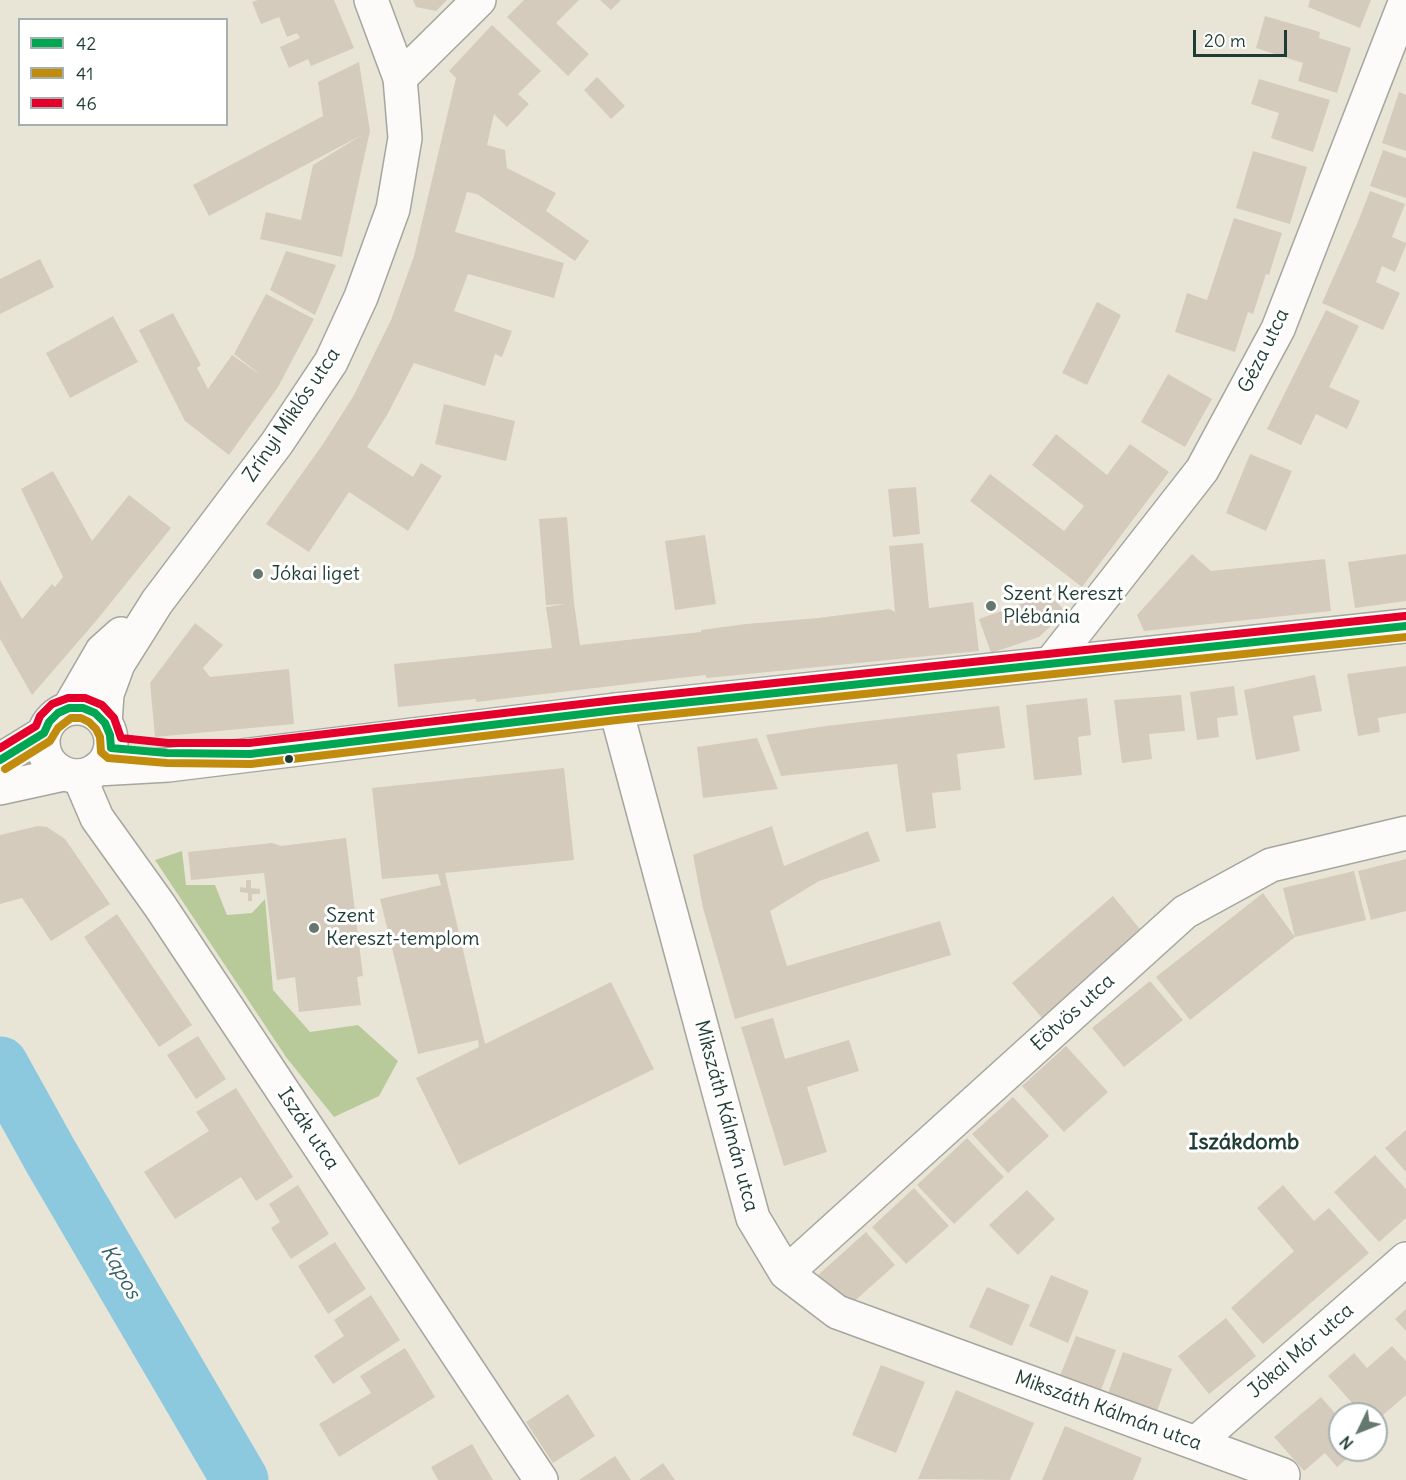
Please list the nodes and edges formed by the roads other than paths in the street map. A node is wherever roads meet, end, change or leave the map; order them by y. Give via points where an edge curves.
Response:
1 (371, 0) edge
2 (479, 0) edge
3 (1406, 0) edge
4 (400, 78) junction
5 (157, 602) junction
6 (1406, 626) edge
7 (1051, 663) junction
8 (69, 708) junction
9 (616, 710) junction
10 (44, 734) junction
11 (91, 758) junction
12 (0, 760) edge
13 (0, 788) edge
14 (1406, 833) edge
15 (1406, 1259) edge
16 (786, 1273) junction
17 (1196, 1443) junction
18 (1283, 1475) dead end
19 (541, 1480) edge

1 - 4 street, Zrínyi Miklós utca
2 - 4 street
3 - 7 street, Géza utca via 1278,329 1202,470
4 - 5 street, Zrínyi Miklós utca via 405,138 393,209 331,362 278,443
5 - 8 street via 102,651
5 - 11 street via 118,664
6 - 7 street
7 - 9 street
8 - 10 street via 49,722
8 - 11 street via 95,713
9 - 11 street via 168,765
9 - 16 street, Mikszáth Kálmán utca via 753,1218
10 - 11 street via 43,750 51,764
10 - 12 street
11 - 13 street
11 - 19 street, Iszák utca via 97,818 160,906
14 - 16 street, Eötvös utca via 1271,866 1185,912
15 - 17 street, Jókai Mór utca
16 - 17 street, Mikszáth Kálmán utca via 837,1312
17 - 18 street, Mikszáth Kálmán utca

